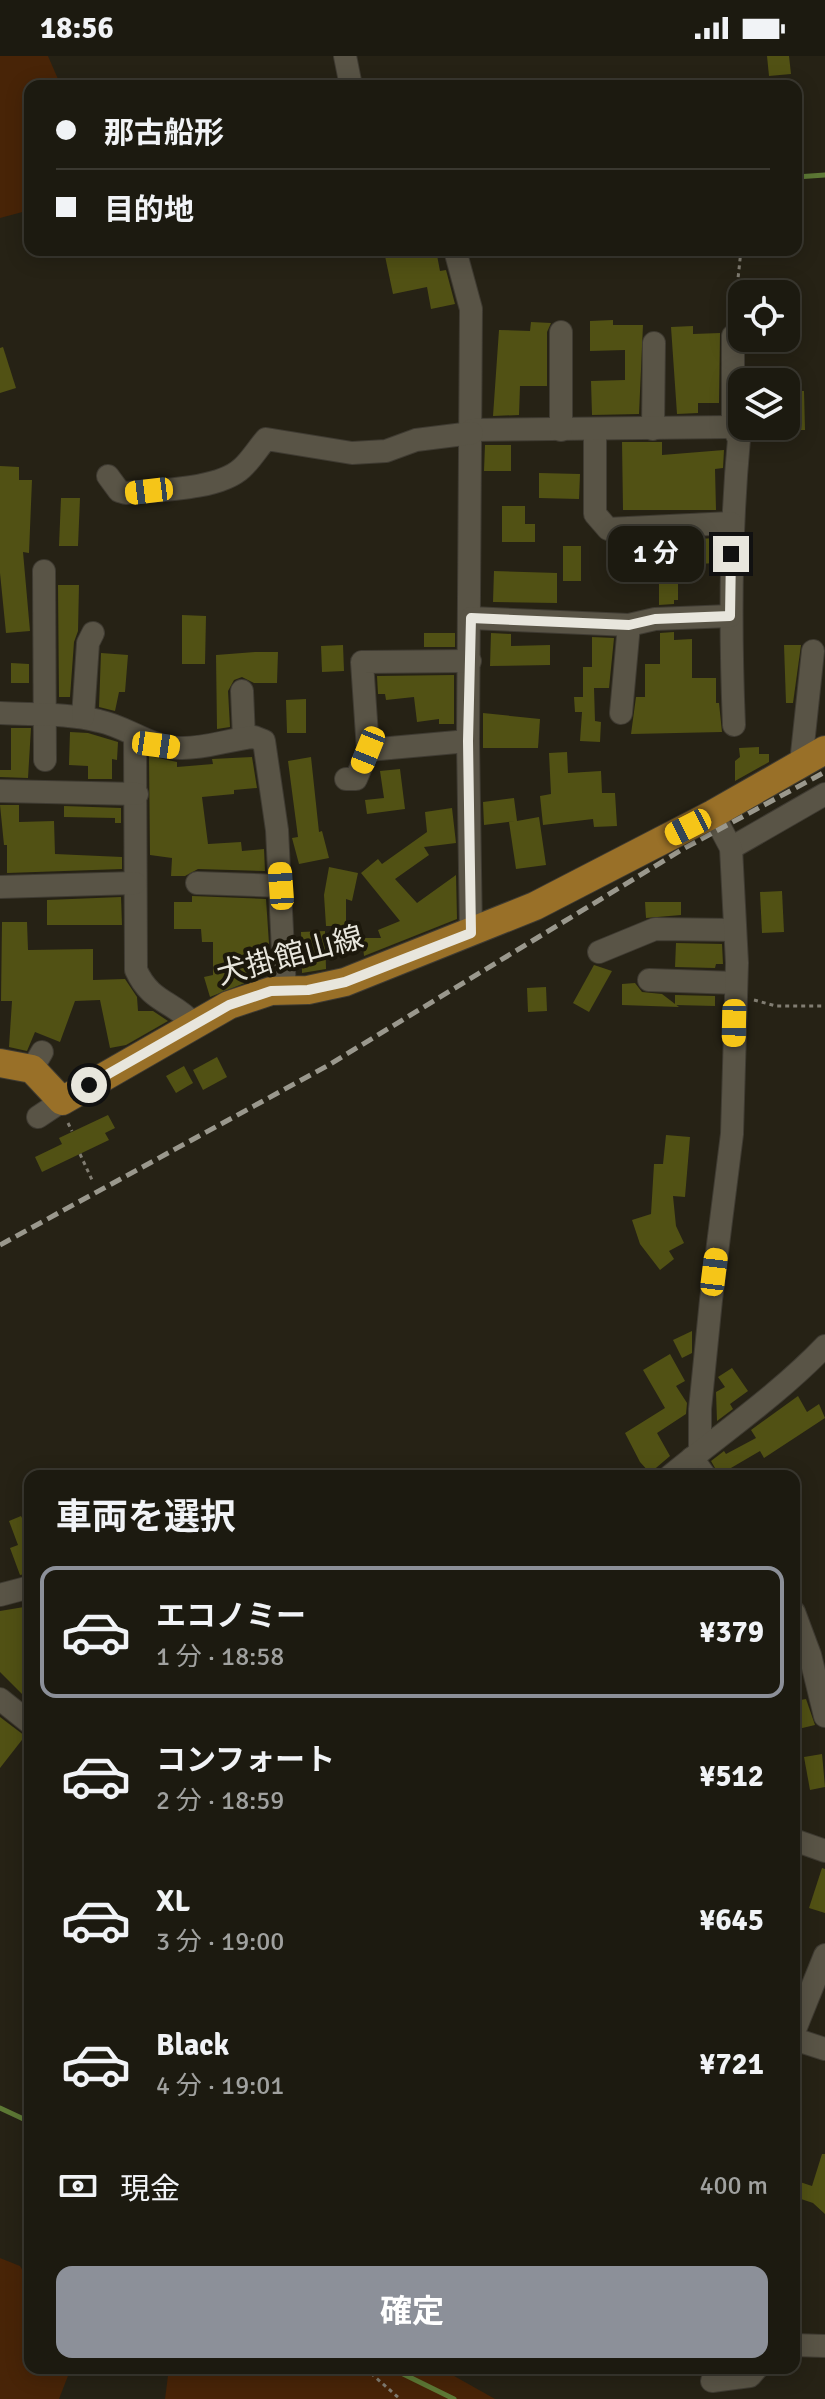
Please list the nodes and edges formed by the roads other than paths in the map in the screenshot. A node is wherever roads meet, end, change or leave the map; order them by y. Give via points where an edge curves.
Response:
1 (345, 56) edge
2 (350, 80) edge
3 (457, 256) edge
4 (561, 332) dead end
5 (654, 343) dead end
6 (728, 427) edge
7 (595, 429) junction
8 (653, 429) junction
9 (561, 430) junction
10 (472, 432) junction
11 (739, 440) edge
12 (108, 476) dead end
13 (731, 523) junction
14 (44, 571) dead end
15 (730, 616) junction
16 (471, 618) junction
17 (629, 625) junction
18 (93, 633) dead end
19 (813, 651) dead end
20 (470, 661) junction
21 (242, 691) dead end
22 (0, 713) edge
23 (621, 713) dead end
24 (42, 715) junction
25 (83, 717) junction
26 (734, 725) dead end
27 (135, 738) junction
28 (244, 738) junction
29 (468, 741) junction
30 (368, 750) junction
31 (813, 757) edge
32 (45, 760) dead end
33 (346, 779) dead end
34 (0, 791) edge
35 (137, 794) junction
36 (825, 794) edge
37 (713, 814) junction
38 (731, 848) junction
39 (135, 883) junction
40 (197, 883) dead end
41 (281, 886) junction
42 (0, 887) edge
43 (735, 930) junction
44 (471, 933) junction
45 (599, 952) dead end
46 (649, 980) dead end
47 (736, 989) junction
48 (285, 991) junction
49 (194, 1024) junction
50 (0, 1063) edge
51 (62, 1101) junction
52 (38, 1117) dead end
53 (825, 1346) edge
54 (699, 1461) edge
55 (24, 1589) edge
56 (0, 1595) edge
57 (800, 1628) edge
58 (0, 1699) edge
59 (825, 1716) edge
60 (24, 1718) edge
61 (800, 1842) edge
62 (825, 1851) edge
63 (825, 1955) edge
64 (800, 2017) edge
65 (800, 2041) edge
66 (825, 2049) edge
67 (800, 2345) edge
68 (825, 2346) edge
69 (752, 2374) edge
70 (712, 2381) dead end

1 - 2 street
3 - 10 street via 471,309
4 - 9 street
5 - 8 street
6 - 8 street
7 - 8 street
7 - 9 street
7 - 13 street via 595,514 608,529
9 - 10 street
10 - 12 street via 352,453 266,439 241,469 194,486 126,493
10 - 16 street
11 - 13 street
13 - 15 street
14 - 24 street
15 - 17 street
15 - 26 street
16 - 17 street
16 - 20 street
17 - 23 street
18 - 25 street via 86,654
19 - 31 street
20 - 29 street
20 - 30 street via 362,662
21 - 28 street
22 - 24 street
24 - 25 street
24 - 32 street
25 - 27 street via 120,727
27 - 28 street via 180,748
27 - 35 street
28 - 41 street via 264,741
29 - 30 street
29 - 44 street
30 - 33 street via 356,779
31 - 37 main road, 犬掛館山線
34 - 35 street
35 - 39 street
36 - 38 street
37 - 38 street
37 - 44 main road, 犬掛館山線 via 535,906
38 - 43 street
39 - 42 street
39 - 49 street via 136,970 154,998 180,1008
40 - 41 street
41 - 48 street
43 - 45 street via 655,929
43 - 47 street
44 - 48 main road, 犬掛館山線 via 345,982
46 - 47 street
47 - 54 street via 732,1134 700,1409
48 - 49 main road, 犬掛館山線 via 258,994
49 - 51 main road, 犬掛館山線
50 - 51 main road via 37,1060
51 - 52 street
53 - 54 street
55 - 56 street
57 - 59 street
58 - 60 street
61 - 62 street
63 - 64 street
65 - 66 street
67 - 68 street
69 - 70 street

